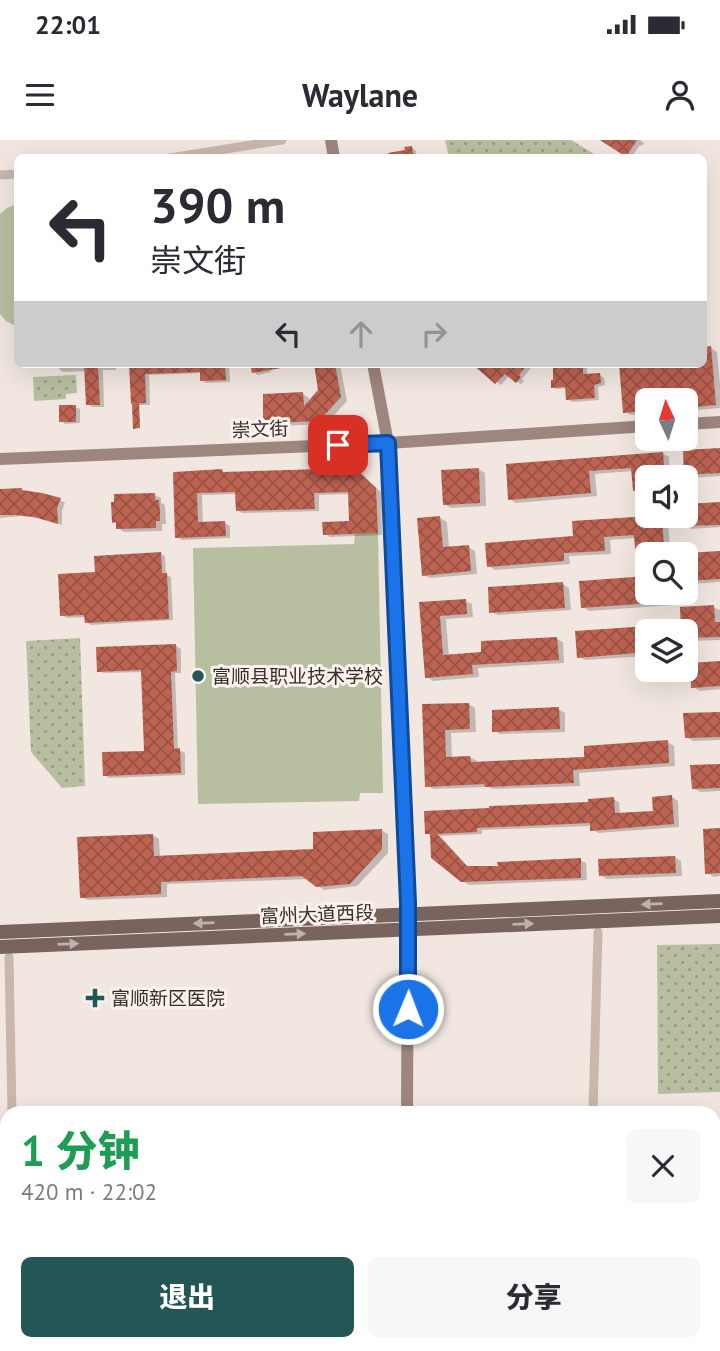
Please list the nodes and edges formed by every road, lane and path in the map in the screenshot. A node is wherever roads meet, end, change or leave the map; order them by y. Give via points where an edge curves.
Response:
1 (282, 140) edge
2 (195, 154) edge
3 (374, 368) edge
4 (720, 422) edge
5 (698, 423) edge
6 (635, 427) edge
7 (388, 443) junction
8 (0, 458) edge
9 (720, 901) edge
10 (720, 916) edge
11 (408, 922) junction
12 (0, 932) edge
13 (598, 932) dead end
14 (5, 952) edge
15 (12, 1106) edge
16 (407, 1106) edge
17 (593, 1106) edge

1 - 2 street
3 - 7 street
4 - 5 street
6 - 7 street, 崇文街
7 - 8 street, 崇文街
7 - 11 street
9 -> 11 main road, 富州大道西段
11 -> 10 main road, 富州大道西段
11 -> 12 main road, 富州大道西段
14 -> 11 main road, 富州大道西段
11 - 16 street
13 - 17 street
14 - 15 street

